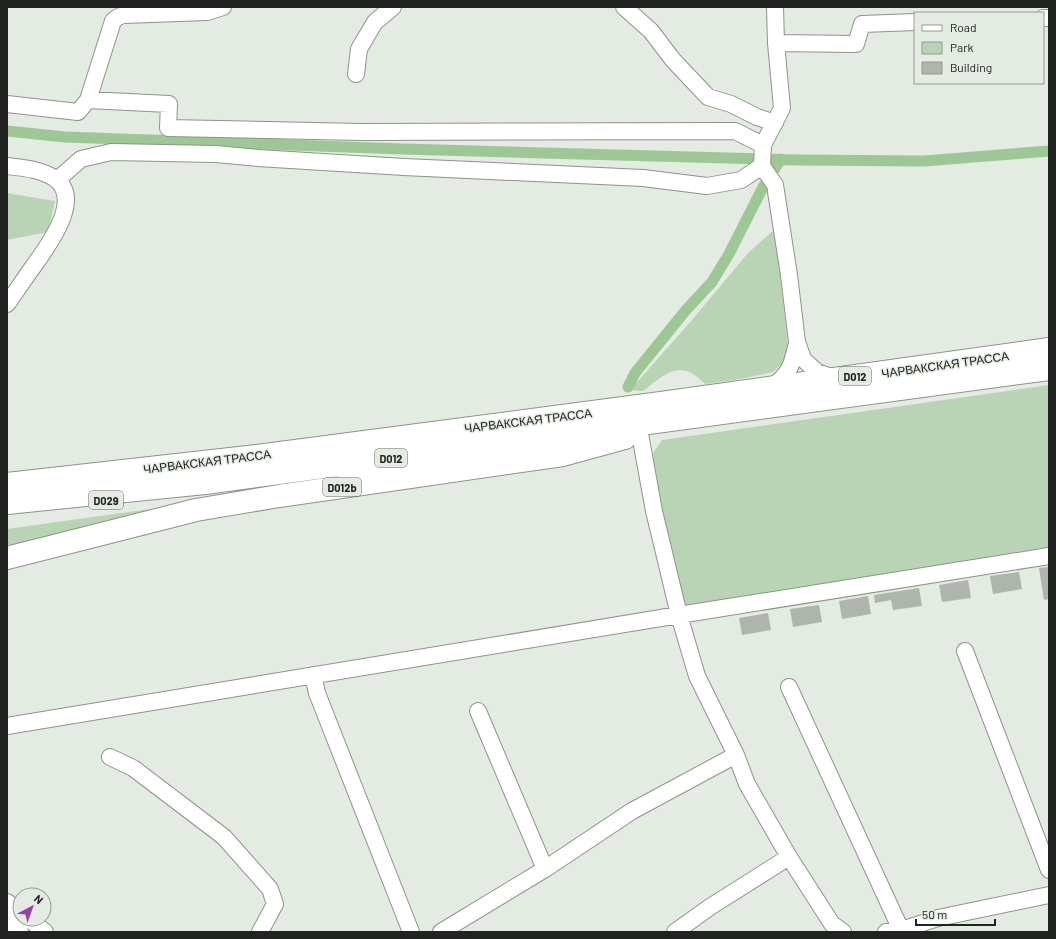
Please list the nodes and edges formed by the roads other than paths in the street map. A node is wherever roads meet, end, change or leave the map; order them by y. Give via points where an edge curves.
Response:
1 (223, 7) edge
2 (393, 7) edge
3 (624, 7) edge
4 (775, 7) edge
5 (914, 22) edge
6 (776, 43) junction
7 (356, 74) dead end
8 (88, 100) junction
9 (7, 104) edge
10 (775, 123) junction
11 (763, 145) junction
12 (7, 166) edge
13 (762, 166) junction
14 (57, 180) junction
15 (7, 304) edge
16 (798, 342) junction
17 (1049, 349) edge
18 (1049, 369) edge
19 (838, 378) junction
20 (771, 387) junction
21 (676, 420) junction
22 (640, 434) junction
23 (205, 483) junction
24 (7, 484) edge
25 (7, 503) edge
26 (7, 517) edge
27 (1049, 556) edge
28 (7, 558) edge
29 (680, 615) junction
30 (965, 651) dead end
31 (313, 675) junction
32 (788, 687) dead end
33 (478, 711) dead end
34 (7, 726) edge
35 (736, 755) junction
36 (110, 757) dead end
37 (789, 857) junction
38 (544, 869) junction
39 (1049, 870) edge
40 (1049, 895) edge
41 (7, 924) edge
42 (940, 925) edge
43 (894, 931) edge
44 (16, 932) edge
45 (260, 932) edge
46 (411, 932) edge
47 (441, 932) edge
48 (675, 932) edge
49 (843, 932) edge

1 - 8 street via 207,12 118,17 113,21
2 - 7 street via 375,22 359,49
3 - 10 street via 651,31 673,60 708,96
4 - 6 street
5 - 6 street via 862,24 856,44
6 - 10 street via 782,108
8 - 9 street via 78,112
8 - 11 street via 169,104 168,128 362,132 736,131
10 - 11 street
11 - 13 street
12 - 14 street via 33,169
13 - 14 street via 741,180 707,186 643,178 404,167 216,154 111,152 81,158
13 - 16 street via 775,185
14 - 15 street via 65,196 60,222 49,244
16 - 19 street via 803,359 812,368 830,378
16 - 20 street via 789,370
17 - 19 highway, ЧАРВАКСКАЯ ТРАССА / D012
18 - 21 highway, ЧАРВАКСКАЯ ТРАССА / D012
19 - 20 highway, ЧАРВАКСКАЯ ТРАССА / D012
20 - 24 highway, ЧАРВАКСКАЯ ТРАССА / D012 via 272,454
21 - 22 highway, D012b
21 - 23 highway, ЧАРВАКСКАЯ ТРАССА / D012
22 - 28 highway, D012b via 563,455 196,510
22 - 29 street via 651,494
23 - 25 highway, ЧАРВАКСКАЯ ТРАССА / D012
23 - 26 highway, D029
27 - 29 street
29 - 31 street
29 - 35 street via 698,676
30 - 39 street
31 - 34 street
31 - 46 street via 317,693
32 - 43 street
33 - 38 street
35 - 37 street via 747,784
35 - 38 street via 632,811
36 - 45 street via 133,768 224,837 270,889 275,904
37 - 48 street
37 - 49 street via 832,924
38 - 47 street
40 - 42 street
41 - 44 highway
42 - 43 street

